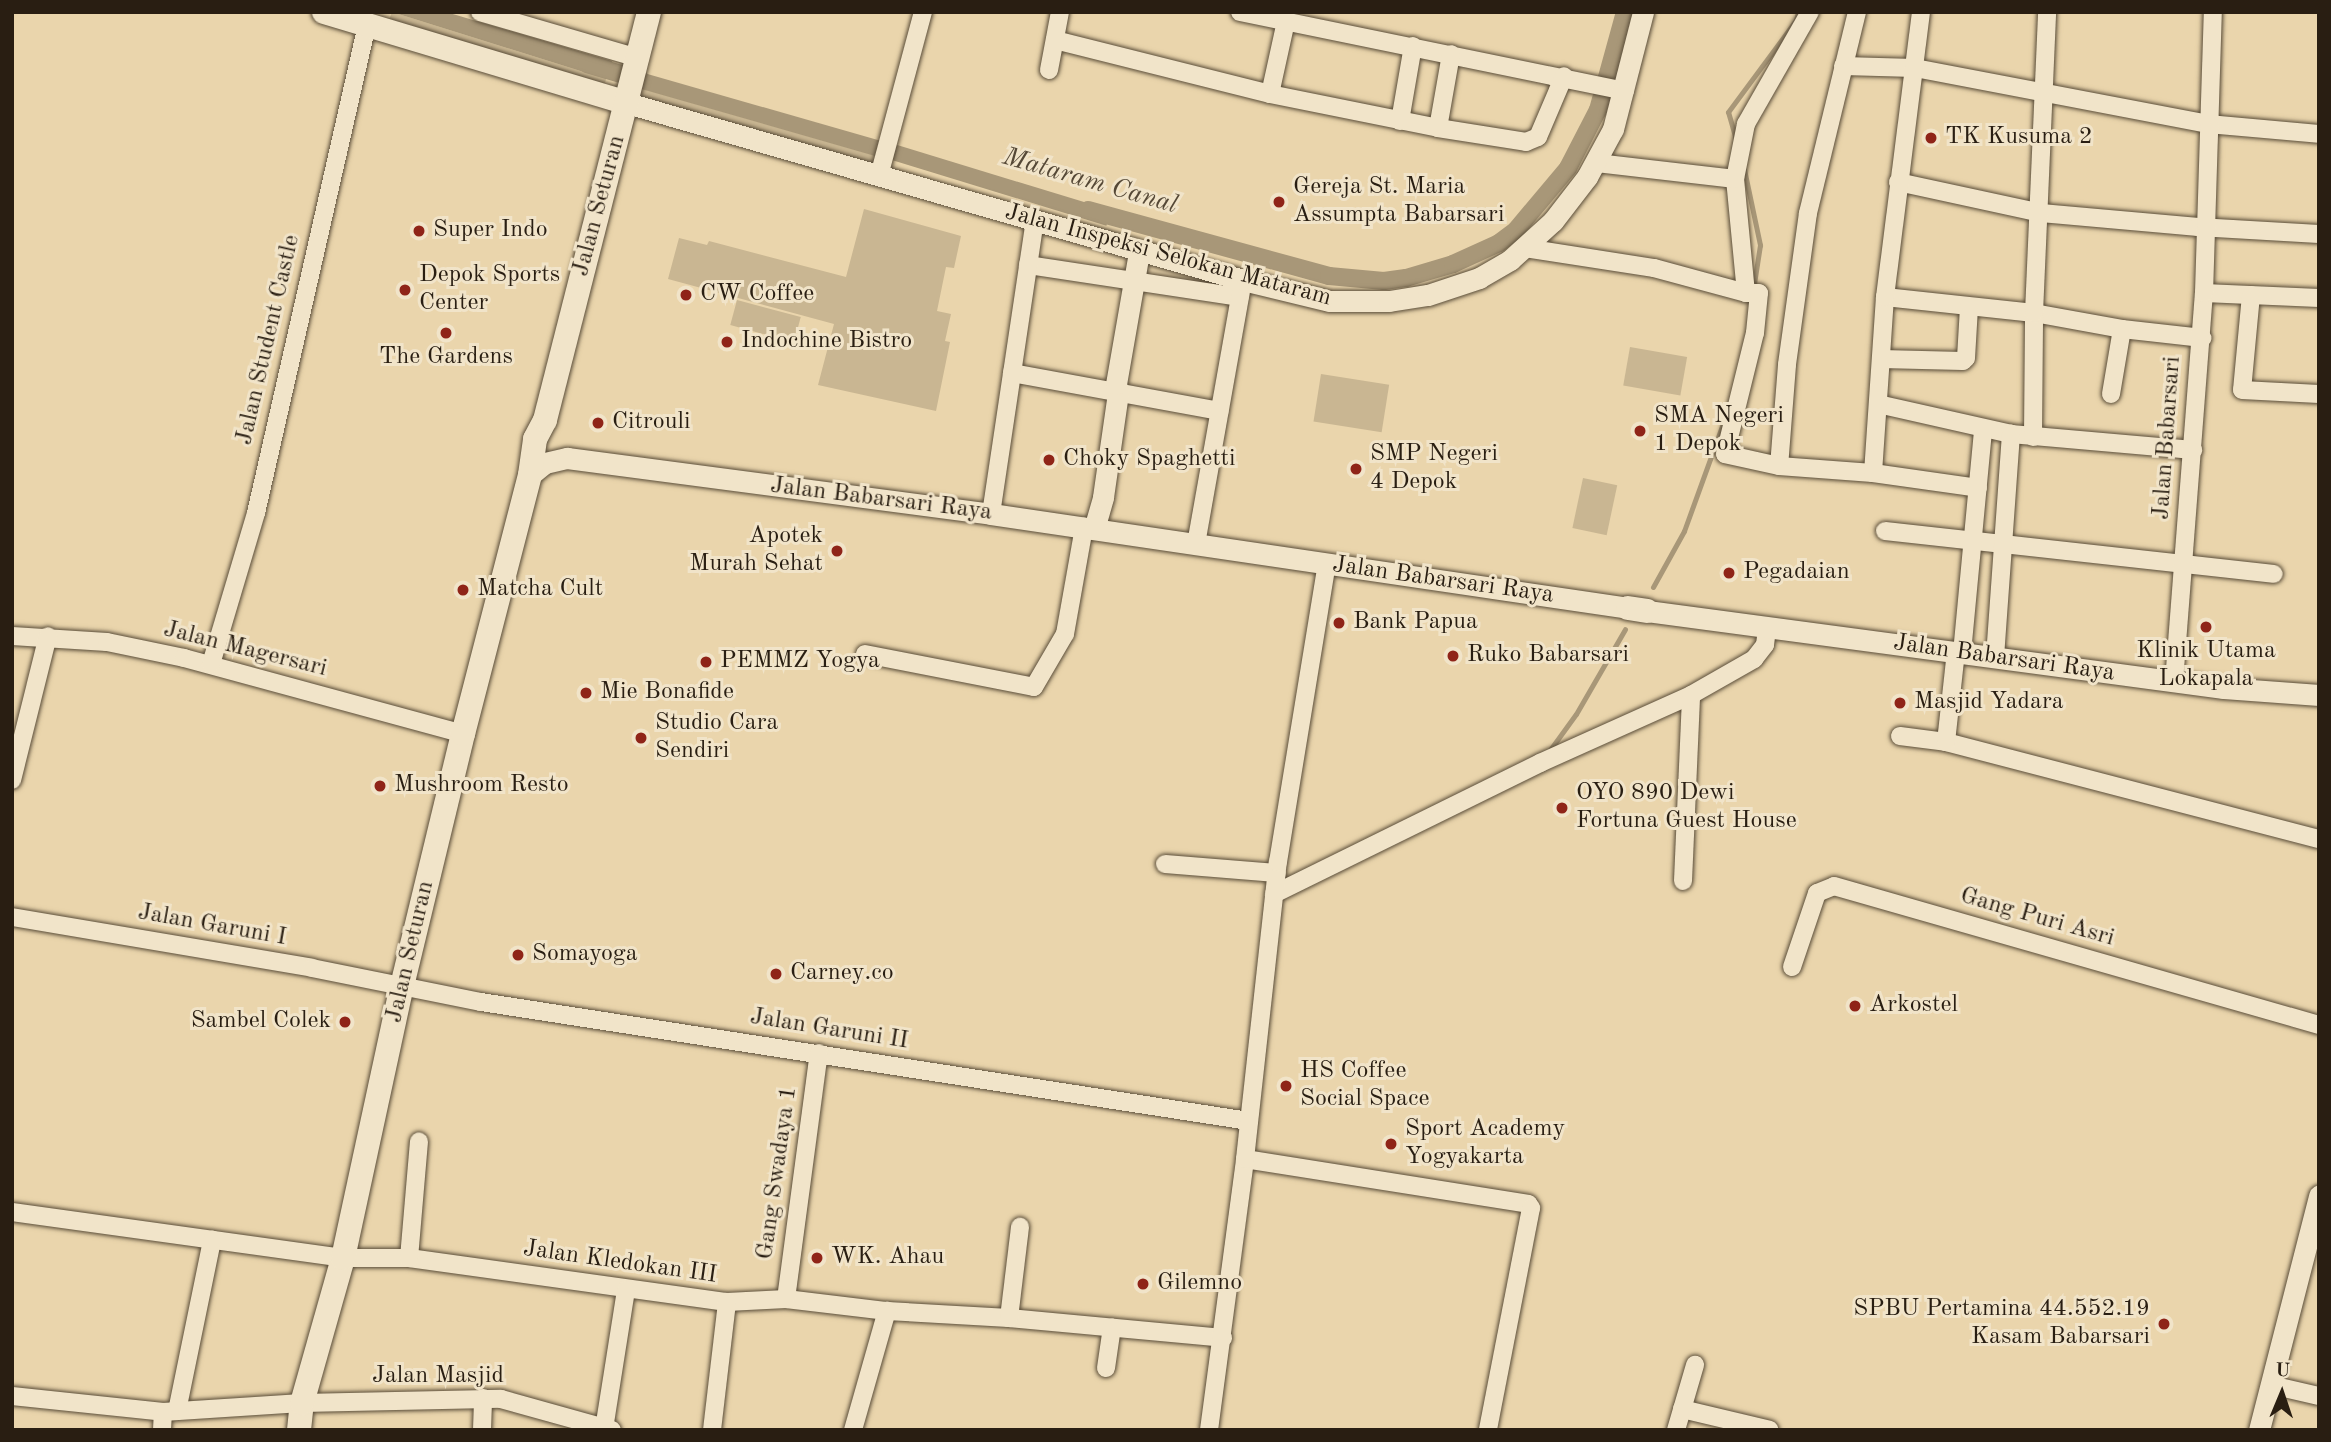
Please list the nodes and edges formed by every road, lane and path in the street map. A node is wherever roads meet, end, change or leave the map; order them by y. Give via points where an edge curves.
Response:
1 (324, 12) edge
2 (480, 12) edge
3 (642, 12) edge
4 (649, 12) edge
5 (923, 12) edge
6 (1060, 12) edge
7 (1240, 12) edge
8 (1643, 12) edge
9 (1810, 12) edge
10 (1857, 12) edge
11 (1921, 12) edge
12 (2047, 12) edge
13 (2213, 12) edge
14 (377, 20) edge
15 (1286, 21) junction
16 (1055, 40) junction
17 (1413, 46) junction
18 (1451, 54) junction
19 (632, 60) junction
20 (1843, 66) junction
21 (1915, 68) junction
22 (1049, 70) dead end
23 (1571, 78) junction
24 (1622, 90) junction
25 (2045, 92) junction
26 (1270, 94) junction
27 (624, 100) junction
28 (1400, 121) junction
29 (2208, 124) junction
30 (1438, 128) junction
31 (2319, 134) edge
32 (1597, 163) junction
33 (882, 168) junction
34 (1735, 179) junction
35 (1899, 182) junction
36 (2041, 213) junction
37 (1035, 221) junction
38 (2207, 228) junction
39 (2319, 234) edge
40 (1525, 248) junction
41 (1139, 252) junction
42 (1028, 265) junction
43 (1133, 281) junction
44 (1241, 288) junction
45 (1746, 293) junction
46 (2204, 293) junction
47 (2250, 295) junction
48 (1885, 298) junction
49 (2319, 298) edge
50 (1969, 307) junction
51 (2034, 313) junction
52 (2122, 328) junction
53 (2202, 338) junction
54 (1881, 359) junction
55 (1012, 373) junction
56 (1115, 389) junction
57 (2111, 394) dead end
58 (2319, 394) edge
59 (1878, 404) junction
60 (1220, 411) junction
61 (545, 420) junction
62 (1983, 430) junction
63 (2011, 434) junction
64 (2033, 437) junction
65 (2193, 450) junction
66 (567, 458) junction
67 (1779, 466) junction
68 (1873, 473) junction
69 (530, 475) junction
70 (1978, 488) junction
71 (991, 514) junction
72 (1089, 528) junction
73 (1885, 531) dead end
74 (1973, 541) junction
75 (2004, 543) junction
76 (1196, 544) junction
77 (1327, 564) junction
78 (2184, 566) junction
79 (2274, 574) dead end
80 (1767, 628) junction
81 (12, 636) edge
82 (48, 636) junction
83 (1959, 652) junction
84 (865, 654) dead end
85 (1995, 657) junction
86 (211, 664) junction
87 (2174, 682) junction
88 (1691, 695) junction
89 (2319, 695) edge
90 (463, 734) junction
91 (1900, 736) dead end
92 (1947, 742) junction
93 (12, 780) edge
94 (2319, 839) edge
95 (1165, 864) dead end
96 (1276, 873) junction
97 (1683, 881) dead end
98 (1274, 894) junction
99 (12, 917) edge
100 (1792, 967) dead end
101 (402, 986) junction
102 (2319, 1026) edge
103 (819, 1053) junction
104 (1248, 1121) junction
105 (419, 1141) dead end
106 (1245, 1160) junction
107 (2319, 1196) edge
108 (12, 1212) edge
109 (1020, 1227) dead end
110 (212, 1240) junction
111 (343, 1258) junction
112 (409, 1258) junction
113 (626, 1290) junction
114 (786, 1299) junction
115 (727, 1302) junction
116 (887, 1311) junction
117 (1009, 1318) junction
118 (1112, 1327) junction
119 (1223, 1338) junction
120 (1695, 1365) dead end
121 (1106, 1368) dead end
122 (2271, 1385) junction
123 (12, 1396) edge
124 (2319, 1396) edge
125 (483, 1398) junction
126 (302, 1403) junction
127 (1682, 1409) junction
128 (167, 1418) edge
129 (604, 1429) edge
130 (299, 1430) edge
131 (482, 1430) edge
132 (712, 1430) edge
133 (853, 1430) edge
134 (1209, 1430) edge
135 (1488, 1430) edge
136 (1676, 1430) edge
137 (1770, 1430) edge
138 (2259, 1430) edge

1 - 14 main road, Jalan Inspeksi Selokan Mataram
2 - 19 street
3 - 19 main road
4 - 19 main road
5 - 33 street
6 - 16 street
7 - 15 street
8 - 24 street, Jalan Inspeksi Selokan Mataram
9 - 34 street via 1746,124
10 - 20 street
11 - 21 street
12 - 25 street
13 - 29 street, Jalan Babarsari
14 - 27 main road, Jalan Inspeksi Selokan Mataram
14 - 86 street, Jalan Student Castle via 256,513
15 - 17 street
15 - 26 street
16 - 22 street
16 - 26 street
17 - 18 street
17 - 28 street
18 - 23 street
18 - 30 street
19 - 27 main road, Jalan Seturan
20 - 21 street
20 - 67 street via 1808,213 1787,365
21 - 25 street
21 - 35 street
23 - 24 street
23 - 30 street via 1536,139 1526,142
24 - 32 street, Jalan Inspeksi Selokan Mataram via 1613,129
25 - 29 street
25 - 36 street
26 - 28 street
27 - 33 street, Jalan Inspeksi Selokan Mataram
27 - 61 main road, Jalan Seturan
28 - 30 street
29 - 31 street
29 - 38 street, Jalan Babarsari
32 - 34 street
32 - 40 street, Jalan Inspeksi Selokan Mataram via 1565,207
33 - 37 street, Jalan Inspeksi Selokan Mataram
34 - 45 street
35 - 36 street
35 - 48 street
36 - 38 street
36 - 51 street
37 - 41 street, Jalan Inspeksi Selokan Mataram
37 - 42 street
38 - 39 street
38 - 46 street, Jalan Babarsari
40 - 44 street, Jalan Inspeksi Selokan Mataram via 1496,270 1463,284 1389,301 1330,301
40 - 45 street via 1654,268
41 - 43 street
41 - 44 street, Jalan Inspeksi Selokan Mataram
42 - 43 street
42 - 55 street
43 - 44 street
43 - 56 street
44 - 60 street
45 - 67 street via 1759,293 1755,332 1725,454
46 - 47 street
46 - 53 street, Jalan Babarsari
47 - 49 street
47 - 58 street via 2242,390
48 - 50 street
48 - 54 street
50 - 51 street
50 - 54 street via 1963,361
51 - 52 street
51 - 64 street
52 - 53 street
52 - 57 street
53 - 65 street, Jalan Babarsari
54 - 59 street
55 - 56 street
55 - 71 street
56 - 60 street
56 - 72 street
59 - 62 street
59 - 68 street
60 - 76 street
61 - 66 street via 549,439
61 - 69 main road via 535,439
62 - 63 street
62 - 70 street
63 - 64 street
63 - 75 street
64 - 65 street
65 - 78 street, Jalan Babarsari
66 - 69 street via 545,463
66 - 71 street, Jalan Babarsari Raya
67 - 68 street
68 - 70 street
69 - 90 main road, Jalan Seturan
70 - 74 street
71 - 72 street, Jalan Babarsari Raya
72 - 76 street, Jalan Babarsari Raya
72 - 84 street via 1065,634 1034,687
73 - 74 street
74 - 75 street
74 - 83 street
75 - 78 street
75 - 85 street
76 - 77 street, Jalan Babarsari Raya
77 - 80 street, Jalan Babarsari Raya
77 - 96 street
78 - 79 street
78 - 87 street, Jalan Babarsari
80 - 83 street, Jalan Babarsari Raya
80 - 88 street via 1765,645 1754,659
81 - 82 street, Jalan Magersari
82 - 86 street, Jalan Magersari via 107,642
82 - 93 street
83 - 85 street, Jalan Babarsari Raya
83 - 92 street
85 - 87 street, Jalan Babarsari Raya
86 - 90 street, Jalan Magersari
87 - 89 street, Jalan Babarsari Raya
88 - 97 street
88 - 98 street via 1540,763
90 - 101 main road, Jalan Seturan
91 - 92 street
92 - 94 street
95 - 96 street
96 - 98 street
98 - 104 street
99 - 101 street, Jalan Garuni I
100 - 102 street, Gang Puri Asri via 1817,892 1833,886
101 - 103 street, Jalan Garuni II
101 - 111 main road, Jalan Seturan
103 - 104 street, Jalan Garuni II
103 - 114 street, Gang Swadaya 1
104 - 106 street
105 - 112 street
106 - 119 street
106 - 135 street via 1528,1204 1531,1208
107 - 122 street
108 - 110 street, Jalan Kledokan III
109 - 117 street
110 - 111 street, Jalan Kledokan III
110 - 128 street
111 - 112 street, Jalan Kledokan III
111 - 126 main road, Jalan Seturan
112 - 113 street, Jalan Kledokan III
113 - 115 street, Jalan Kledokan III
113 - 129 street
114 - 115 street, Jalan Kledokan III
114 - 116 street, Jalan Kledokan III
115 - 132 street
116 - 117 street, Jalan Kledokan III
116 - 133 street
117 - 118 street, Jalan Kledokan III
118 - 119 street, Jalan Kledokan III
118 - 121 street
119 - 134 street
120 - 127 street
122 - 124 street
122 - 138 street
123 - 128 street, Jalan Masjid
125 - 126 street, Jalan Masjid
125 - 129 street, Jalan Masjid via 521,1403
125 - 131 street
126 - 128 street, Jalan Masjid
126 - 130 main road, Jalan Seturan
127 - 136 street
127 - 137 street

